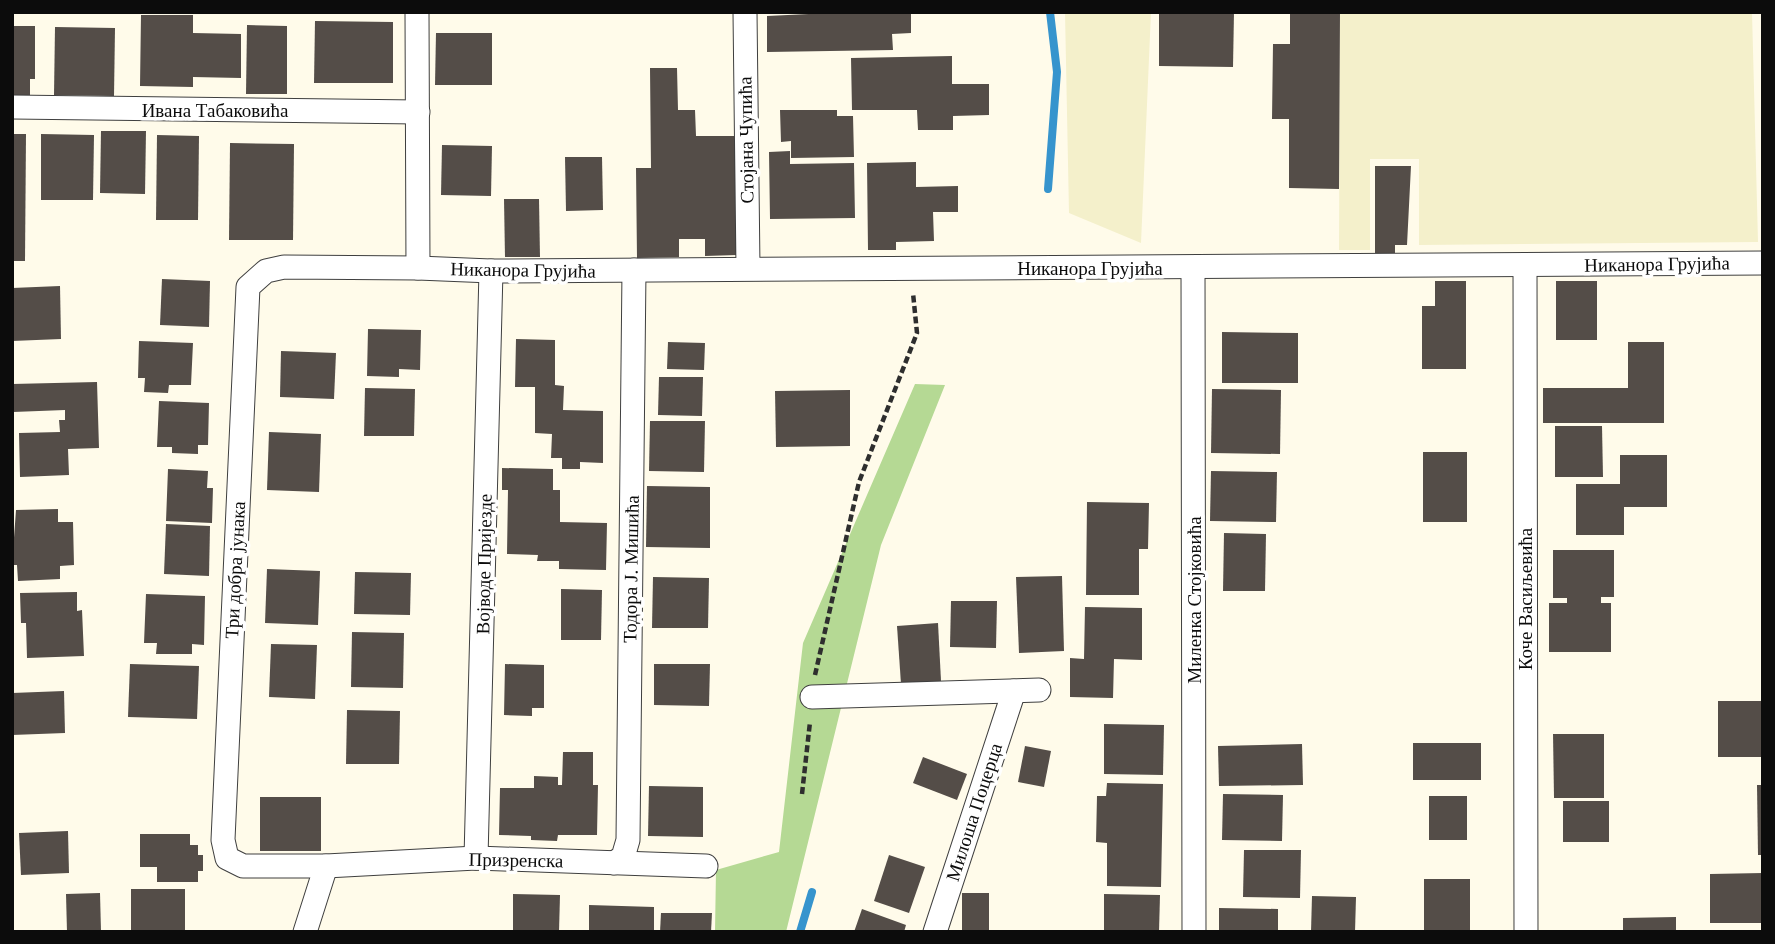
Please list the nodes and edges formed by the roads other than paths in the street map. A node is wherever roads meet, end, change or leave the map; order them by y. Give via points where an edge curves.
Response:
1 (417, 12) edge
2 (745, 12) edge
3 (12, 107) edge
4 (418, 112) junction
5 (1763, 263) edge
6 (1525, 266) junction
7 (418, 268) junction
8 (748, 268) junction
9 (1193, 268) junction
10 (634, 270) junction
11 (491, 271) junction
12 (247, 300) joint
13 (1014, 691) junction
14 (1039, 691) dead end
15 (812, 697) road end
16 (223, 840) joint
17 (476, 858) junction
18 (614, 863) junction
19 (326, 866) junction
20 (706, 866) dead end
21 (305, 932) edge
22 (935, 932) edge
23 (1194, 932) edge
24 (1526, 932) edge

1 - 4 street
2 - 8 street, Стојана Чупића
3 - 4 street, Ивана Табаковића
4 - 7 street
5 - 6 street, Никанора Грујића
6 - 9 street, Никанора Грујића
6 - 24 street, Коче Васиљевића
7 - 11 street, Никанора Грујића
7 - 12 street, Никанора Грујића via 284,267 256,278 248,287
8 - 9 street, Никанора Грујића
8 - 10 street, Никанора Грујића
9 - 23 street, Миленка Стојковића
10 - 11 street, Никанора Грујића
10 - 18 street, Тодора Ј. Мишића via 628,840 623,857
11 - 17 street, Војводе Пријезде
12 - 16 street, Три добра јунака
13 - 14 street
13 - 15 street
13 - 22 street, Милоша Поцерца
16 - 19 street, Призренска via 227,858 243,866
17 - 18 street, Призренска
17 - 19 street, Призренска
18 - 20 street, Призренска
19 - 21 street

